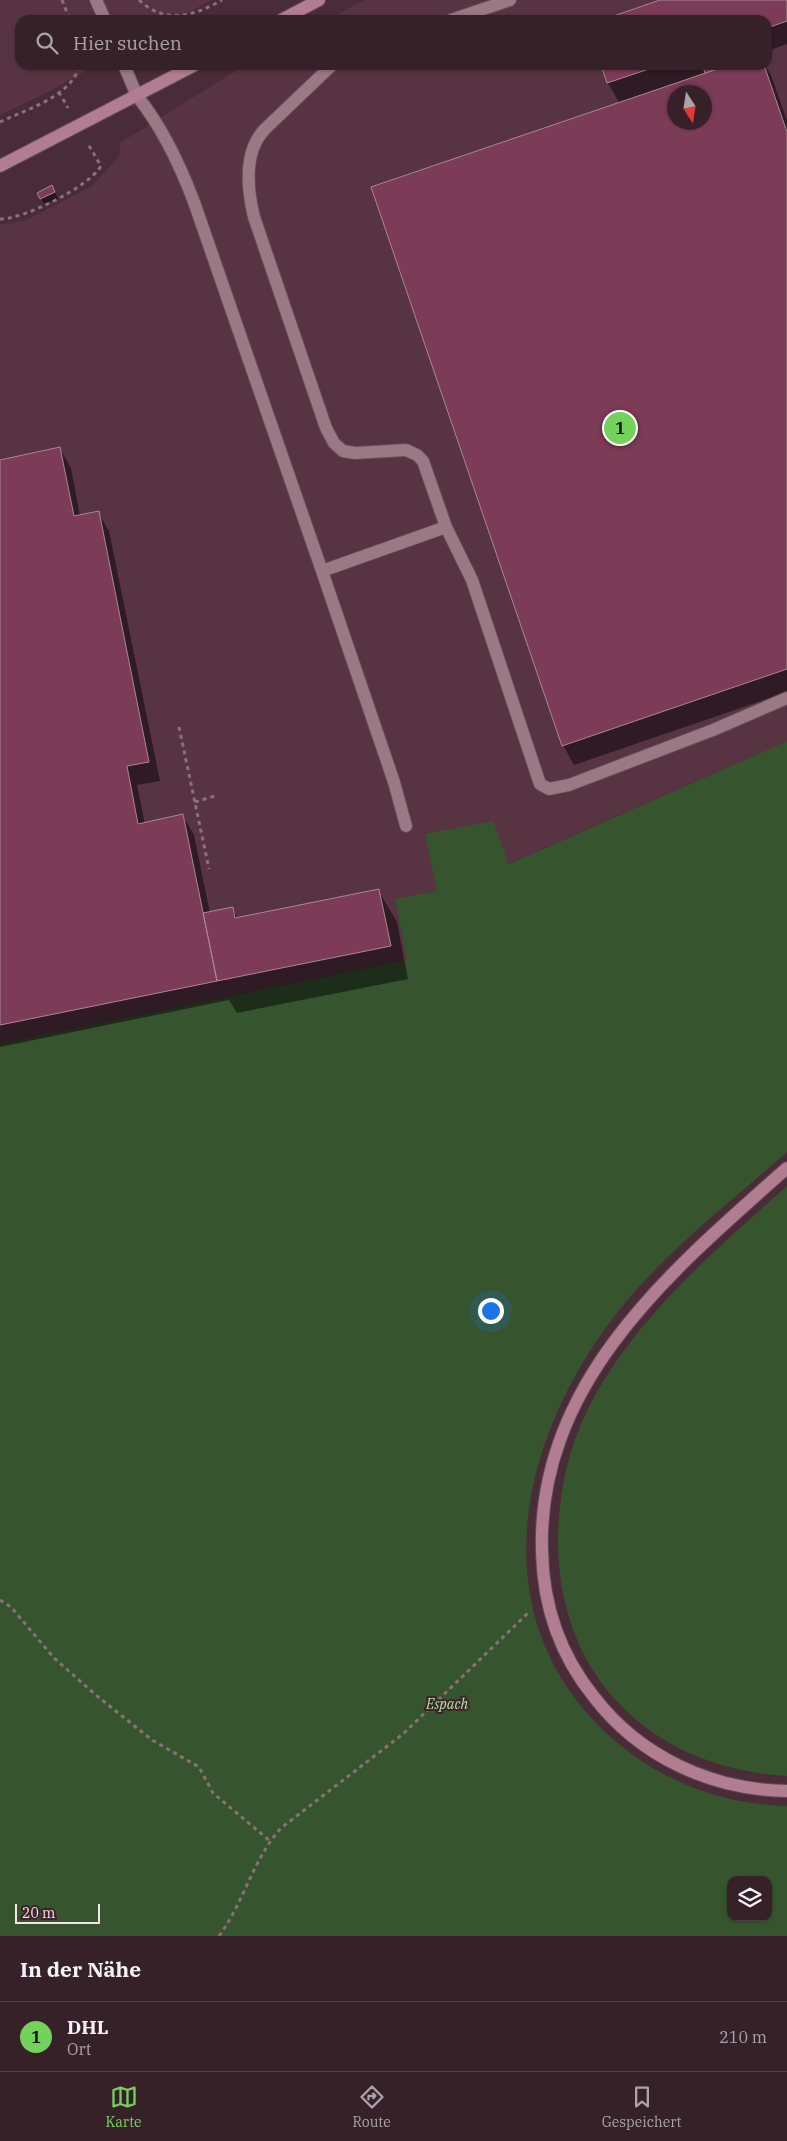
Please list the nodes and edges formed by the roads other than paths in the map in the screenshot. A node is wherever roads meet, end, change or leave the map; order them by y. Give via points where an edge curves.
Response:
1 (96, 0) edge
2 (319, 0) edge
3 (510, 0) edge
4 (103, 15) edge
5 (290, 15) edge
6 (466, 15) edge
7 (127, 70) edge
8 (186, 70) edge
9 (327, 70) edge
10 (137, 96) junction
11 (0, 166) edge
12 (446, 527) junction
13 (322, 571) junction
14 (787, 698) edge
15 (406, 826) dead end
16 (787, 1168) edge
17 (787, 1791) edge

1 - 4 street
2 - 5 main road
3 - 6 street
7 - 10 street
8 - 10 main road
9 - 12 street via 265,128 256,141 249,169 251,204 326,428 334,443 347,452 406,450 417,455 425,465
10 - 11 main road
10 - 13 street via 155,120 189,189
12 - 13 street
12 - 14 street via 472,580 534,767 544,788 569,785
13 - 15 street
16 - 17 main road via 668,1277 620,1332 587,1383 560,1439 546,1493 542,1544 548,1604 564,1650 582,1683 608,1715 644,1746 715,1781

